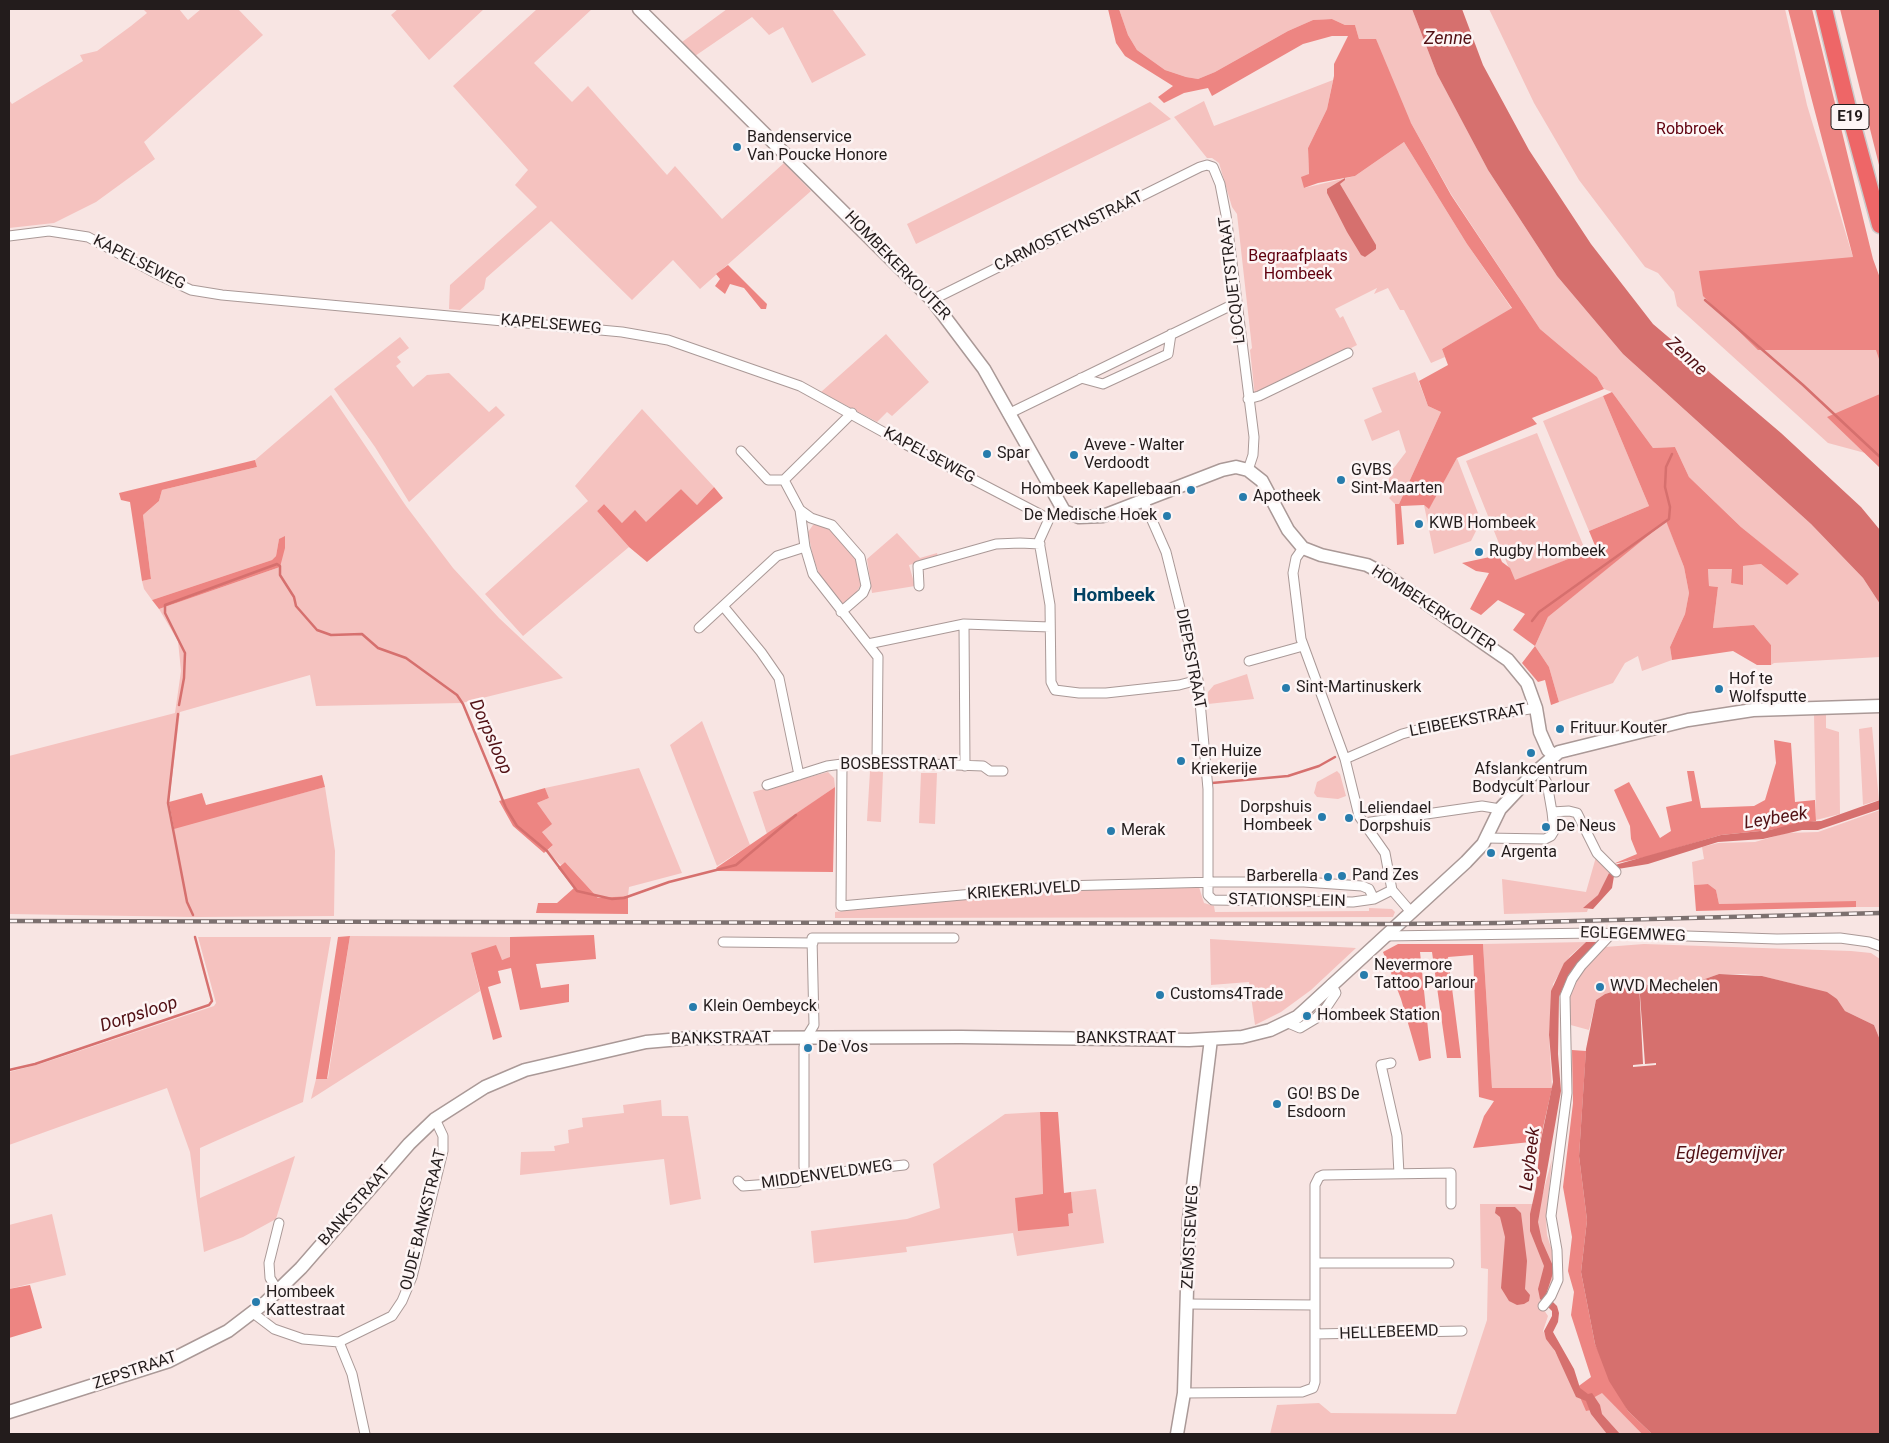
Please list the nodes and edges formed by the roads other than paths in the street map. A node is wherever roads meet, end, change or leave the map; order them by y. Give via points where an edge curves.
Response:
1 (640, 9) edge
2 (1824, 9) edge
3 (1207, 165) joint
4 (1880, 225) edge
5 (9, 236) edge
6 (932, 300) junction
7 (1236, 303) junction
8 (1171, 334) junction
9 (1348, 353) dead end
10 (1081, 378) junction
11 (1248, 399) junction
12 (852, 413) junction
13 (1008, 414) junction
14 (741, 451) dead end
15 (1248, 470) junction
16 (784, 480) junction
17 (1144, 502) junction
18 (800, 510) junction
19 (1064, 511) junction
20 (1049, 519) junction
21 (1040, 544) junction
22 (805, 547) junction
23 (1303, 548) junction
24 (919, 586) dead end
25 (723, 606) junction
26 (841, 612) junction
27 (964, 624) junction
28 (1050, 627) junction
29 (699, 628) dead end
30 (868, 644) junction
31 (1303, 646) junction
32 (1250, 661) dead end
33 (1198, 680) junction
34 (1880, 706) edge
35 (1536, 708) junction
36 (1553, 756) junction
37 (1345, 759) junction
38 (877, 762) junction
39 (842, 764) junction
40 (965, 766) junction
41 (1539, 769) junction
42 (1003, 771) dead end
43 (799, 774) junction
44 (767, 785) dead end
45 (1500, 809) junction
46 (1552, 812) junction
47 (1364, 823) junction
48 (1486, 838) junction
49 (1616, 872) dead end
50 (1208, 883) junction
51 (1392, 890) junction
52 (1374, 899) junction
53 (1411, 912) junction
54 (1612, 934) junction
55 (1384, 936) junction
56 (954, 938) dead end
57 (722, 942) dead end
58 (812, 943) junction
59 (1880, 946) edge
60 (806, 1038) junction
61 (1211, 1039) junction
62 (1391, 1063) dead end
63 (435, 1120) junction
64 (904, 1165) dead end
65 (804, 1167) dead end
66 (1399, 1174) junction
67 (738, 1181) dead end
68 (1451, 1204) dead end
69 (279, 1223) dead end
70 (1315, 1263) junction
71 (1449, 1263) dead end
72 (278, 1291) junction
73 (1187, 1304) junction
74 (1315, 1305) junction
75 (1542, 1306) dead end
76 (253, 1313) junction
77 (1462, 1331) dead end
78 (1315, 1334) junction
79 (339, 1342) junction
80 (1184, 1393) junction
81 (9, 1412) edge
82 (366, 1434) edge
83 (1177, 1434) edge

1 - 6 street, HOMBEKERKOUTER
2 - 4 highway, E19
3 - 6 street, CARMOSTEYNSTRAAT
3 - 7 street, LOCQUETSTRAAT via 1213,168 1224,198
5 - 12 street, KAPELSEWEG via 49,231 88,237 191,290 222,295 622,332 668,340 778,377
6 - 13 street, HOMBEKERKOUTER via 984,370
7 - 8 street
7 - 11 street, LOCQUETSTRAAT
8 - 10 street
8 - 10 street via 1168,354 1103,384
9 - 11 street
10 - 13 street
11 - 15 street, LOCQUETSTRAAT via 1254,450
12 - 16 street
12 - 20 street, KAPELSEWEG
13 - 19 street, HOMBEKERKOUTER
14 - 16 street via 768,480
15 - 17 street via 1222,470
15 - 23 street via 1262,481 1288,530
16 - 18 street
17 - 19 street via 1098,517 1079,517
17 - 33 street, DIEPESTRAAT via 1166,552
18 - 22 street
18 - 26 street via 811,518 832,525 860,557 866,586 864,593
19 - 20 street
20 - 21 street via 1043,528
21 - 24 street via 996,544 918,566
21 - 28 street via 1050,605
22 - 25 street via 777,556
22 - 26 street via 813,574
23 - 31 street via 1296,558 1293,573
23 - 35 street, HOMBEKERKOUTER via 1367,566 1437,609 1508,660 1527,683
25 - 29 street
25 - 43 street via 779,678
26 - 30 street
27 - 28 street
27 - 30 street
27 - 40 street
28 - 33 street via 1051,682 1055,690 1106,693
30 - 38 street via 878,657
31 - 32 street
31 - 37 street
33 - 50 street, DIEPESTRAAT via 1208,789
34 - 36 street, BANKSTRAAT via 1753,710 1688,720 1567,748
35 - 36 street, HOMBEKERKOUTER via 1540,732
35 - 37 street, LEIBEEKSTRAAT via 1402,734
36 - 41 street, BANKSTRAAT
37 - 47 street via 1359,816
38 - 39 street, BOSBESSTRAAT
38 - 40 street, BOSBESSTRAAT
39 - 43 street, BOSBESSTRAAT
39 - 50 street, KRIEKERIJVELD via 840,906 1061,886
40 - 42 street, BOSBESSTRAAT
41 - 45 street, BANKSTRAAT
41 - 46 street via 1547,783
43 - 44 street, BOSBESSTRAAT
45 - 47 street via 1482,806
45 - 48 street, BANKSTRAAT
46 - 48 street via 1554,831 1551,836
46 - 49 street via 1577,813 1597,853
47 - 51 street via 1385,853
48 - 53 street, BANKSTRAAT via 1466,862
50 - 52 street, STATIONSPLEIN via 1304,882 1362,886 1369,889
50 - 52 street, STATIONSPLEIN via 1208,895 1213,900 1353,902
51 - 52 street, STATIONSPLEIN
51 - 53 street
53 - 55 street, BANKSTRAAT
54 - 55 street, EGLEGEMWEG
54 - 59 street, EGLEGEMWEG via 1840,938
54 - 75 street via 1581,966 1565,996 1567,1093 1550,1216 1557,1250 1558,1280 1554,1292
55 - 61 street, BANKSTRAAT via 1306,1009 1286,1022 1242,1037
56 - 58 street via 812,938
57 - 58 street
58 - 60 street, MIDDENVELDWEG via 814,1025
60 - 61 street, BANKSTRAAT
60 - 63 street, BANKSTRAAT via 692,1038 625,1046 525,1070 485,1087
60 - 65 street, MIDDENVELDWEG
61 - 73 street, ZEMSTSEWEG via 1189,1219
62 - 66 street via 1381,1065 1397,1136
63 - 72 street, BANKSTRAAT via 409,1144
63 - 79 street, OUDE BANKSTRAAT via 443,1136 443,1151 412,1277 402,1301 392,1316
64 - 67 street, MIDDENVELDWEG via 804,1176 796,1182 743,1186
66 - 68 street via 1450,1173
66 - 70 street via 1323,1174 1319,1177 1315,1185
69 - 72 street via 269,1263 270,1278
70 - 71 street
70 - 74 street
72 - 76 street, BANKSTRAAT
73 - 74 street
73 - 80 street, ZEMSTSEWEG
74 - 78 street
76 - 79 street via 274,1329 303,1339
76 - 81 street, ZEPSTRAAT via 228,1331 169,1361
77 - 78 street, HELLEBEEMD
78 - 80 street via 1315,1382 1309,1391
79 - 82 street via 352,1374
80 - 83 street, ZEMSTSEWEG

